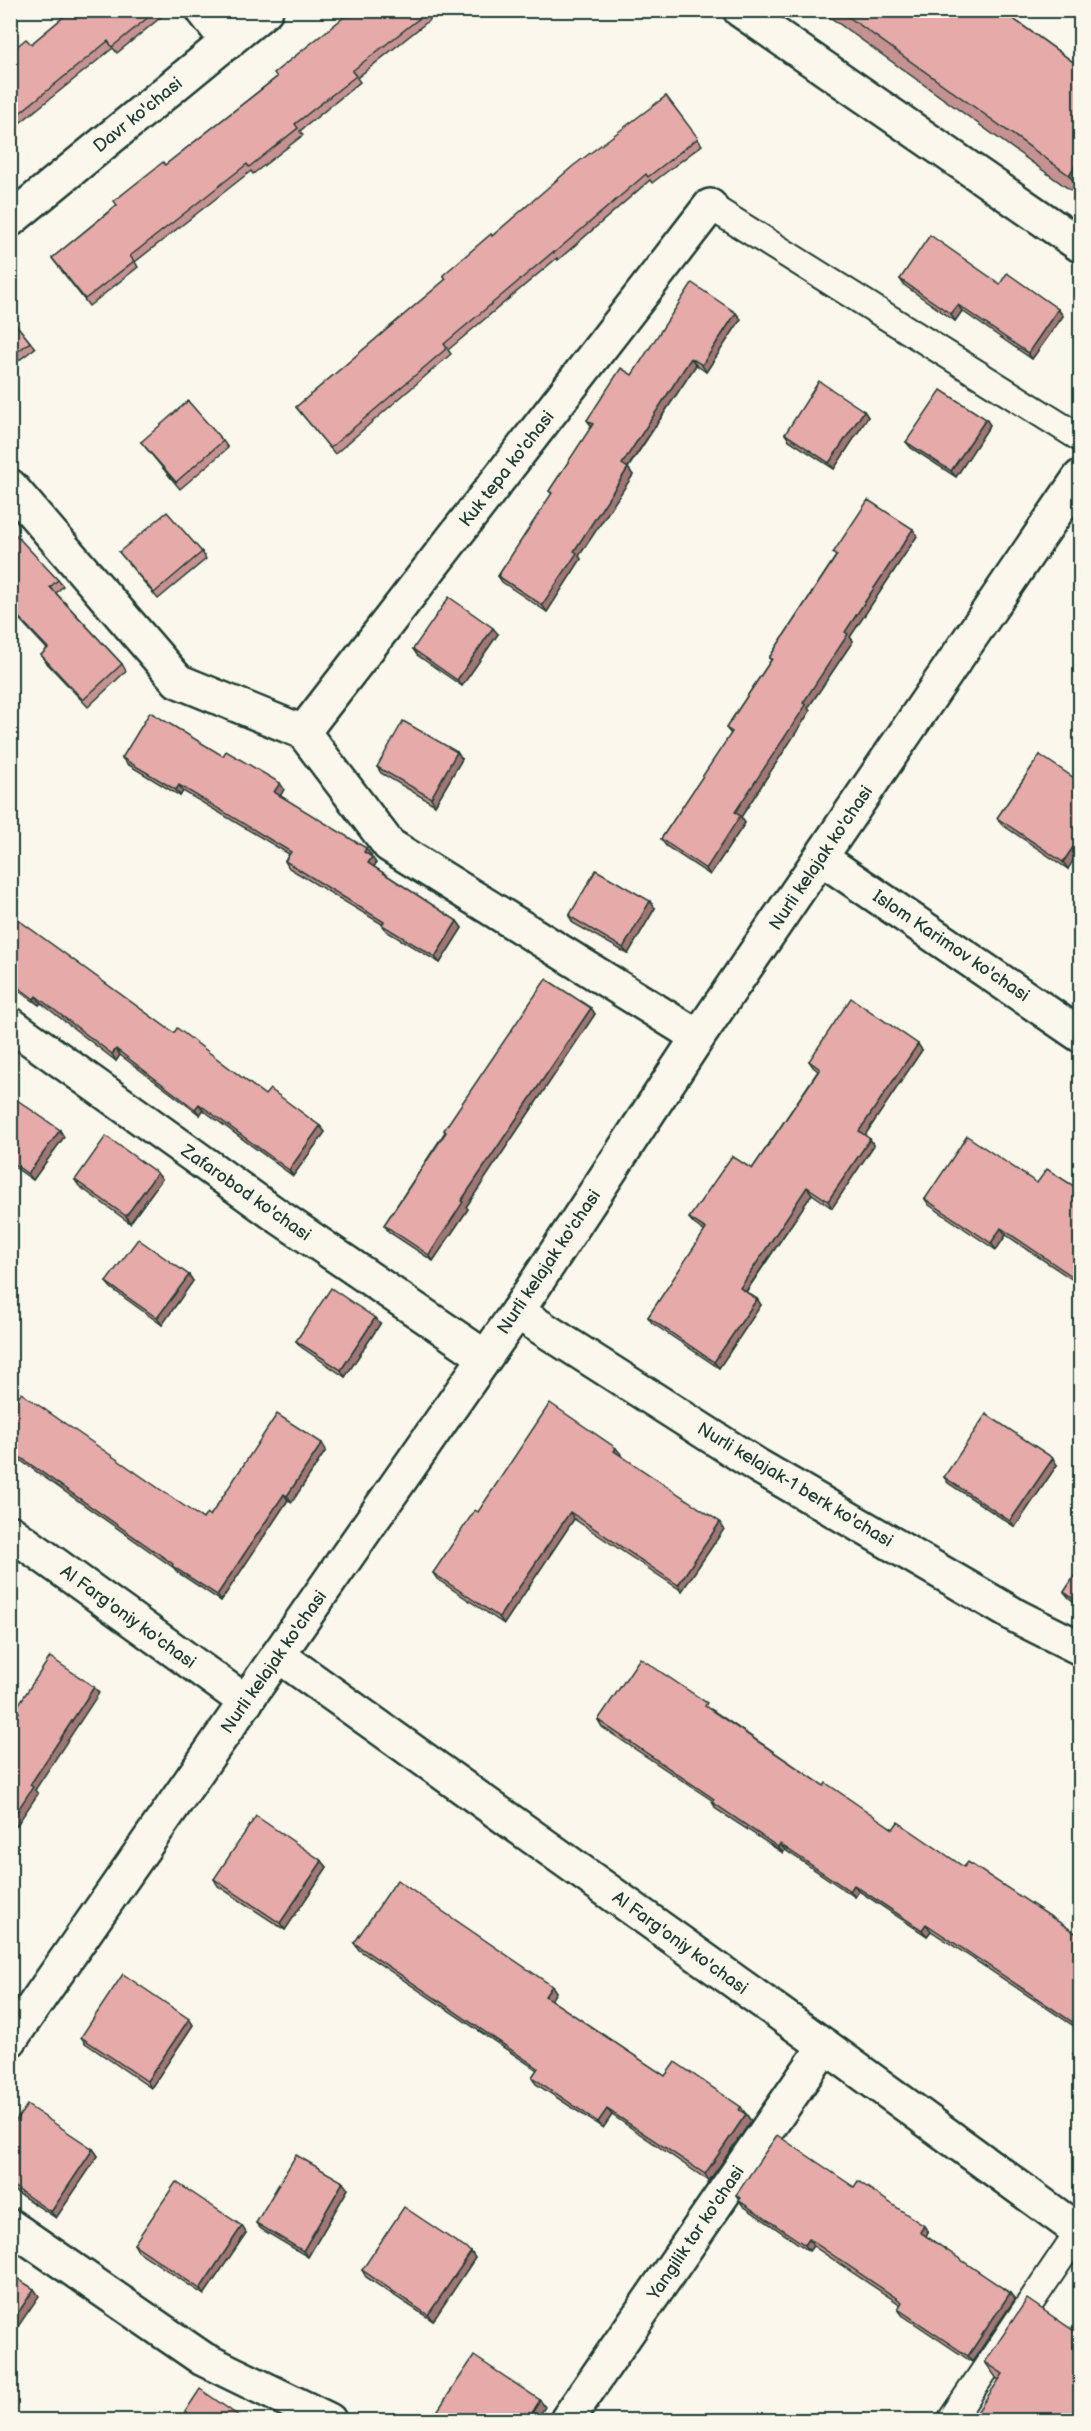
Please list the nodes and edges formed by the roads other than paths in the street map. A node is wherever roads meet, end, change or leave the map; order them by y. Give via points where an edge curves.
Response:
1 (203, 10) edge
2 (266, 10) edge
3 (740, 10) edge
4 (228, 42) junction
5 (710, 207) joint
6 (10, 220) edge
7 (1080, 245) edge
8 (1080, 438) edge
9 (1080, 477) edge
10 (10, 486) edge
11 (303, 732) junction
12 (821, 858) junction
13 (10, 1024) edge
14 (1080, 1035) edge
15 (698, 1037) junction
16 (517, 1312) junction
17 (485, 1358) junction
18 (10, 1532) edge
19 (1080, 1648) edge
20 (278, 1655) junction
21 (246, 1702) junction
22 (10, 2040) edge
23 (825, 2046) junction
24 (10, 2226) edge
25 (1080, 2231) edge
26 (329, 2421) edge
27 (567, 2421) edge
28 (951, 2421) edge

1 - 4 street
2 - 4 street, Davr ko'chasi
3 - 7 street
4 - 6 street, Davr ko'chasi
5 - 8 lane
5 - 11 street, Kuk tepa ko'chasi
9 - 12 street, Nurli kelajak ko'chasi
10 - 11 street via 178,681
11 - 15 street via 389,845
12 - 14 street, Islom Karimov ko'chasi
12 - 15 street, Nurli kelajak ko'chasi
13 - 17 street, Zafarobod ko'chasi
15 - 16 street, Nurli kelajak ko'chasi
16 - 17 street, Nurli kelajak ko'chasi
16 - 19 street, Nurli kelajak-1 berk ko'chasi via 758,1466 1018,1617
17 - 20 street, Nurli kelajak ko'chasi
18 - 21 street, Al Farg'oniy ko'chasi
20 - 21 street, Nurli kelajak ko'chasi
20 - 23 street, Al Farg'oniy ko'chasi
21 - 22 street, Nurli kelajak ko'chasi
23 - 25 street, Al Farg'oniy ko'chasi
23 - 27 street, Yangilik tor ko'chasi
24 - 26 street via 203,2359
25 - 28 lane

